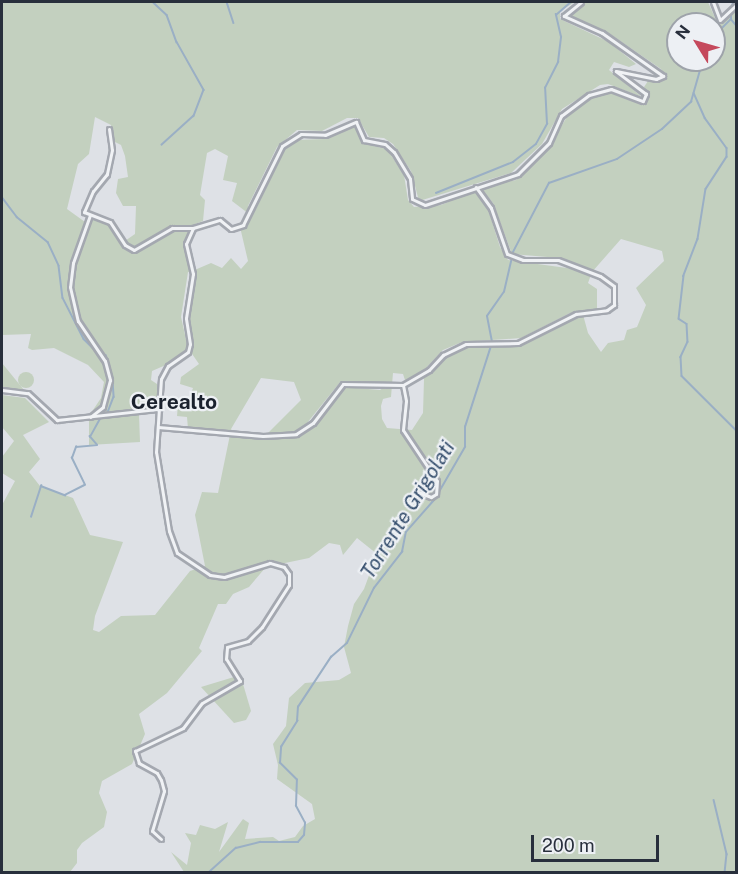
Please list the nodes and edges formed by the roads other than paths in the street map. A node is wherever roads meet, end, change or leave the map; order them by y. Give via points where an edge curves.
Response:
1 (581, 2) edge
2 (713, 2) edge
3 (736, 5) edge
4 (109, 129) dead end
5 (476, 187) junction
6 (90, 215) junction
7 (194, 228) junction
8 (403, 385) junction
9 (2, 390) edge
10 (159, 409) junction
11 (90, 417) junction
12 (158, 427) junction
13 (418, 492) dead end
14 (161, 839) dead end

1 - 5 street via 564,16 602,33 663,76 656,80 618,69 615,74 646,94 643,101 611,89 590,95 561,116 542,152 518,174
2 - 3 street via 720,20
4 - 6 street via 112,150 107,174 85,207 84,212
5 - 7 street via 448,199 419,205 412,199 406,171 389,146 364,140 356,122 325,135 301,134 282,146 243,225 231,230 220,220
5 - 8 street via 491,208 507,254 523,260 558,260 600,276 614,286 614,305 607,310 576,314 518,343 466,344 443,355
6 - 7 street via 110,222 124,245 134,250 172,228
6 - 11 street via 73,263 70,287 78,321 105,361 110,380 103,407
7 - 10 street via 186,244 193,274 186,318 190,345 183,358 162,374
8 - 12 street via 343,384 313,423 286,437
8 - 13 street via 403,430 437,481 436,494 431,497
9 - 11 street via 28,393 57,420
10 - 11 street
10 - 12 street
12 - 14 street via 157,467 177,553 210,575 224,577 270,563 284,567 290,574 289,585 261,627 248,640 227,647 226,659 240,681 202,704 183,728 135,751 139,763 157,773 161,780 164,791 152,831

